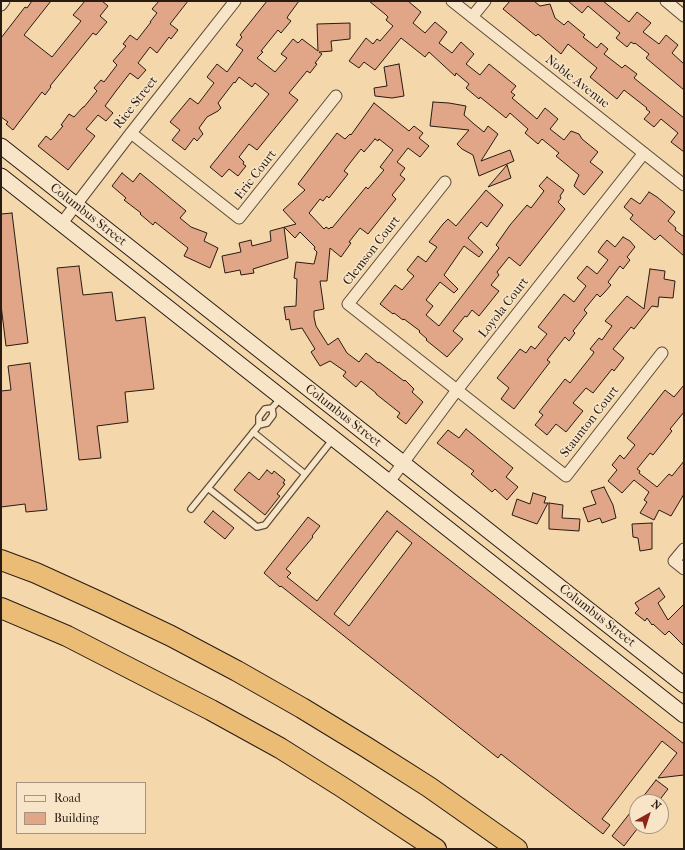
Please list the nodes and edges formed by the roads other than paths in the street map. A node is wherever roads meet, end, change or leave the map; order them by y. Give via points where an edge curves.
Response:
1 (4, 1) edge
2 (235, 1) edge
3 (452, 1) edge
4 (485, 1) edge
5 (666, 1) edge
6 (1, 5) edge
7 (684, 16) edge
8 (472, 17) junction
9 (336, 96) dead end
10 (131, 133) junction
11 (1, 146) edge
12 (644, 153) junction
13 (1, 176) edge
14 (445, 182) dead end
15 (684, 184) edge
16 (76, 205) junction
17 (62, 224) junction
18 (662, 353) dead end
19 (457, 390) junction
20 (277, 403) junction
21 (259, 425) junction
22 (253, 432) junction
23 (334, 438) junction
24 (403, 463) junction
25 (305, 474) junction
26 (389, 482) junction
27 (208, 488) junction
28 (191, 509) dead end
29 (684, 549) edge
30 (1, 560) edge
31 (684, 569) edge
32 (1, 608) edge
33 (684, 685) edge
34 (684, 715) edge
35 (436, 849) edge
36 (518, 849) edge

1 - 6 street
2 - 10 street, Rice Street
3 - 8 street, Noble Avenue
4 - 8 street
5 - 7 street
8 - 12 street, Noble Avenue
9 - 10 street, Eric Court via 240,218
10 - 16 street, Rice Street
11 - 16 main road, Columbus Street
12 - 15 street, Noble Avenue
12 - 19 street, Loyola Court
13 - 17 main road, Columbus Street
14 - 19 street, Clemson Court via 348,304
16 - 17 street, Rice Street
16 - 24 main road, Columbus Street
17 - 20 main road, Columbus Street
18 - 19 street, Staunton Court via 566,476
19 - 24 street, Loyola Court
20 - 21 lane via 267,423
20 - 21 lane via 266,409 259,417
20 - 23 main road, Columbus Street
21 - 22 lane
22 - 25 lane
22 - 27 lane
23 - 25 lane
23 - 26 main road, Columbus Street
24 - 26 street, Loyola Court
24 - 33 main road, Columbus Street
25 - 27 lane via 265,525 256,527
26 - 34 main road, Columbus Street
27 - 28 lane
29 - 31 street via 674,561
30 - 36 highway via 104,604 237,671 366,746
32 - 35 highway via 67,636 280,748

